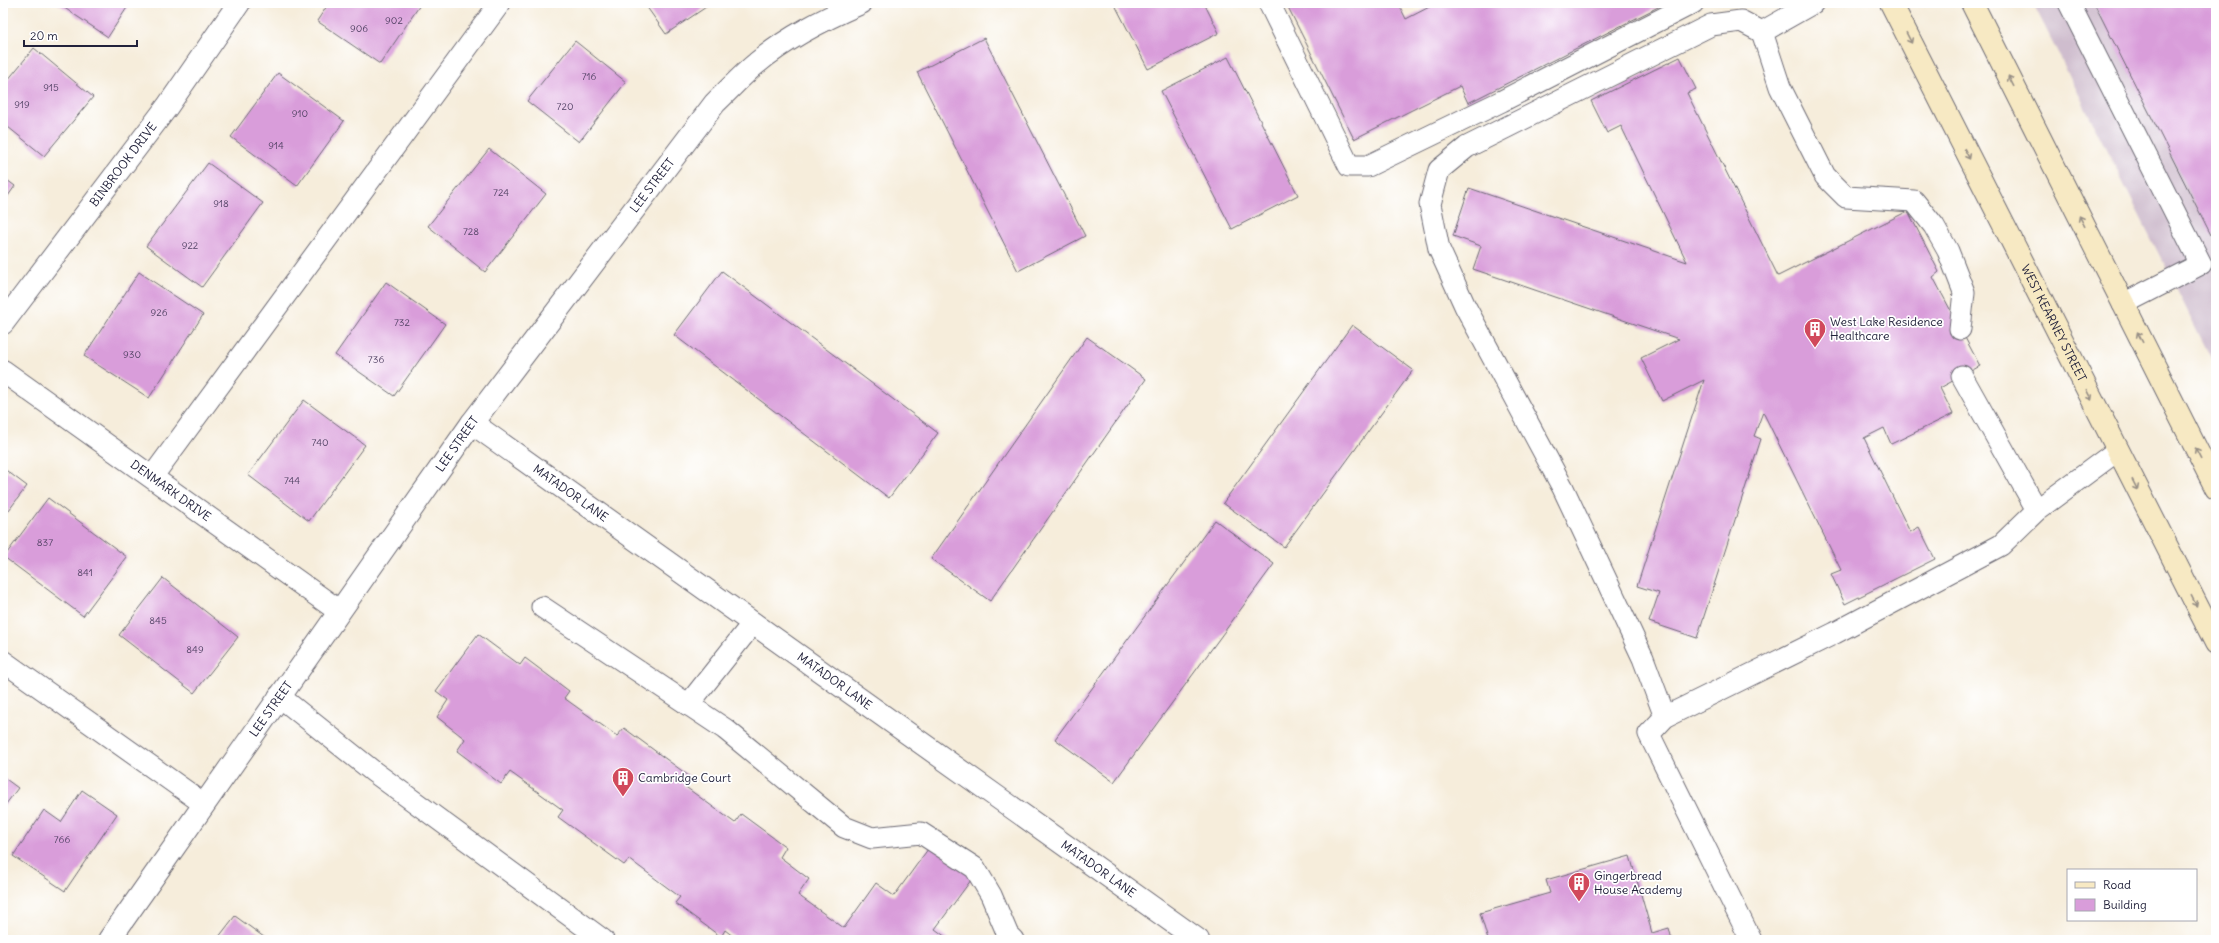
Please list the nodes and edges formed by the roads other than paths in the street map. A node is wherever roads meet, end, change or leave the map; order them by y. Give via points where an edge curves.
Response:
1 (239, 3) edge
2 (500, 3) edge
3 (861, 3) edge
4 (1269, 3) edge
5 (1693, 3) edge
6 (1813, 3) edge
7 (1891, 3) edge
8 (1972, 3) edge
9 (2069, 3) edge
10 (1762, 32) junction
11 (2123, 304) junction
12 (3, 323) edge
13 (1960, 329) dead end
14 (3, 371) edge
15 (1962, 376) dead end
16 (472, 423) junction
17 (2118, 450) junction
18 (152, 477) junction
19 (2216, 488) edge
20 (2037, 510) junction
21 (542, 607) dead end
22 (339, 611) junction
23 (753, 623) junction
24 (2216, 643) edge
25 (3, 661) edge
26 (279, 696) junction
27 (688, 705) junction
28 (1666, 717) junction
29 (204, 804) junction
30 (109, 940) edge
31 (603, 940) edge
32 (1013, 940) edge
33 (1198, 940) edge
34 (1751, 940) edge

1 - 12 street, BINBROOK DRIVE via 167,107
2 - 18 lane
3 - 16 street, LEE STREET via 814,24 757,62 714,103
4 - 5 lane via 1349,166 1368,166
6 - 10 lane
7 -> 17 main road, WEST KEARNEY STREET
11 -> 8 main road
9 - 11 lane via 2201,264
10 - 13 lane via 1780,87 1825,176 1846,197 1914,201 1934,226 1948,251 1964,292
10 - 28 lane via 1741,21 1711,25 1467,147 1439,170 1430,204 1439,249 1455,284 1563,488 1643,658
19 -> 11 main road
14 - 18 street, DENMARK DRIVE
15 - 20 lane
16 - 22 street, LEE STREET
16 - 23 street, MATADOR LANE
17 - 20 lane
17 -> 24 main road, WEST KEARNEY STREET
18 - 22 street, DENMARK DRIVE
20 - 28 lane via 2002,545
21 - 27 lane
22 - 26 street, LEE STREET
23 - 27 lane
23 - 33 street, MATADOR LANE
25 - 29 lane
26 - 29 street, LEE STREET
26 - 31 lane via 374,772
27 - 32 lane via 725,729 844,827 872,838 921,833 975,868 991,895 1008,935
28 - 34 lane via 1649,734
29 - 30 street, LEE STREET

